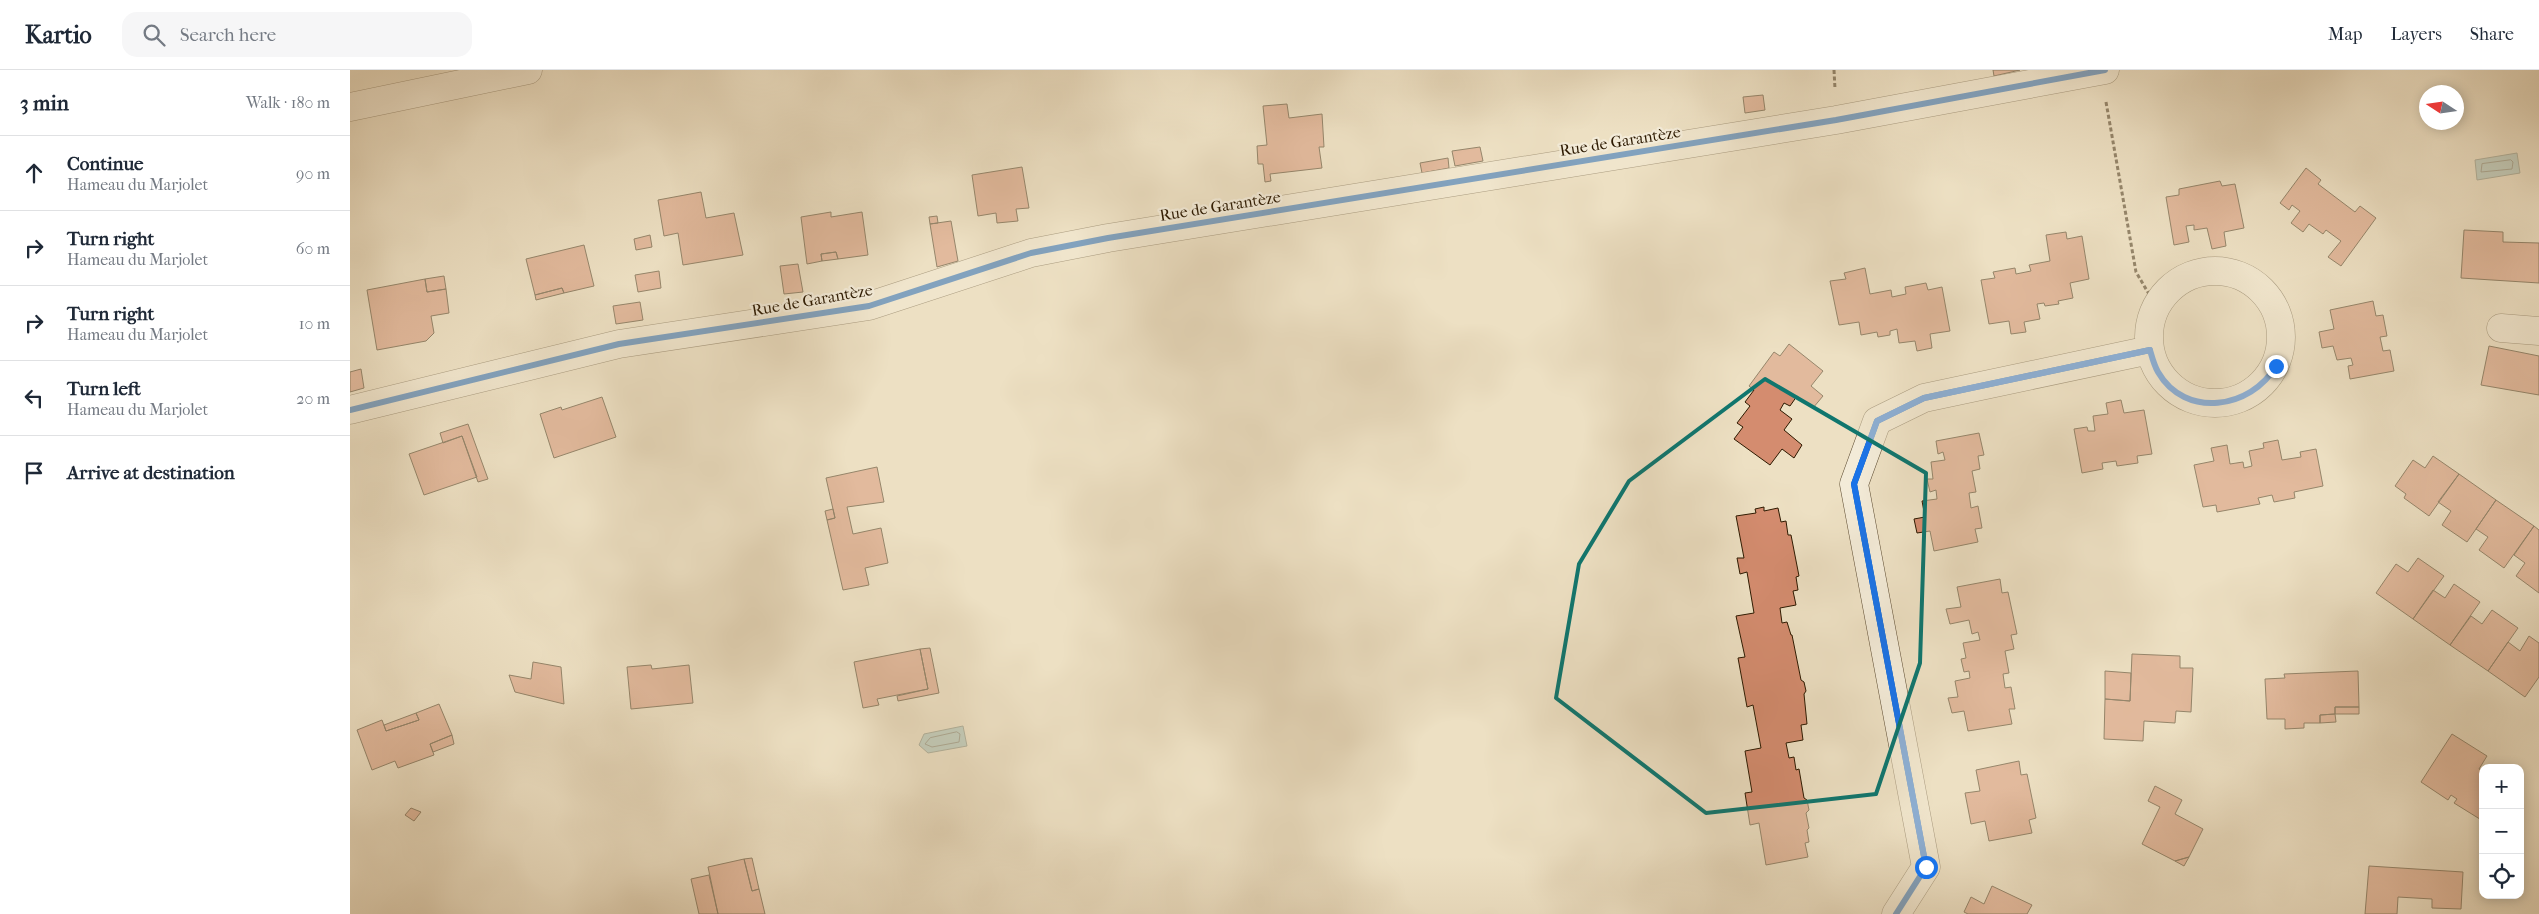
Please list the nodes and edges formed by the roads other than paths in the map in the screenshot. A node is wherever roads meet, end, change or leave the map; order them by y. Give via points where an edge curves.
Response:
1 (528, 70) edge
2 (2103, 70) edge
3 (350, 107) edge
4 (2501, 328) dead end
5 (2539, 331) edge
6 (2150, 350) junction
7 (350, 410) edge
8 (1896, 914) edge

1 - 3 street
2 - 7 street, Rue de Garantèze via 1836,120 1108,238 1031,253 869,306 619,344
4 - 5 street
6 - 6 street via 2158,373 2174,390 2195,401 2218,404 2242,399 2261,385 2276,366 2281,326 2274,306 2246,278 2227,272 2206,271 2187,277 2170,288 2156,306 2149,328
6 - 8 street via 1924,398 1877,421 1854,484 1926,867

